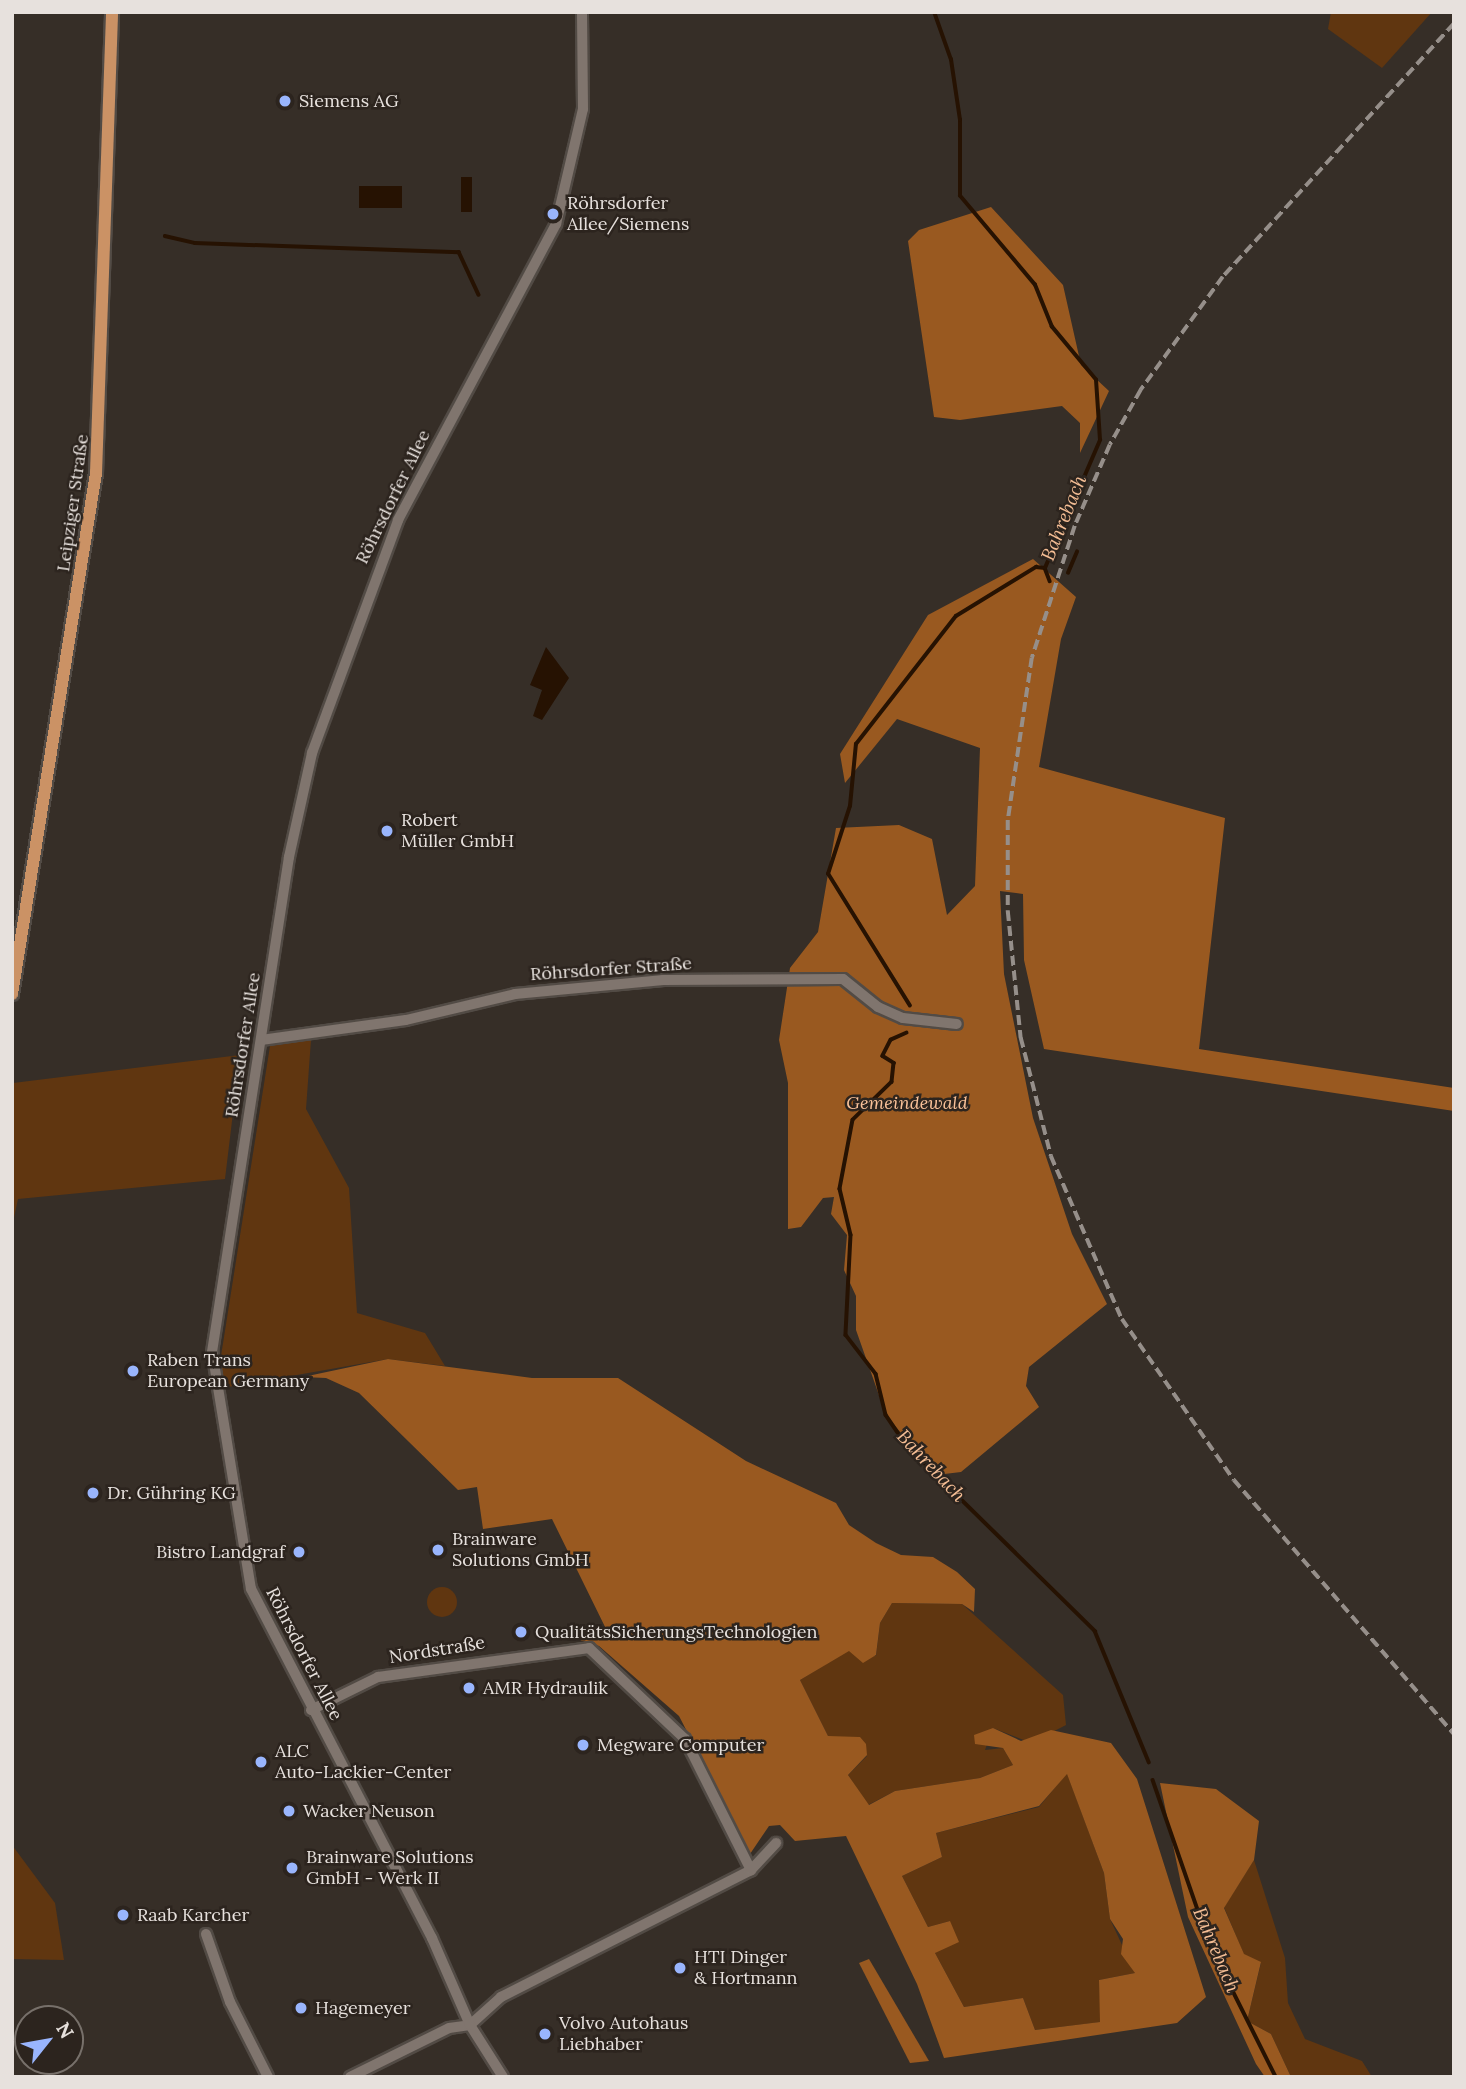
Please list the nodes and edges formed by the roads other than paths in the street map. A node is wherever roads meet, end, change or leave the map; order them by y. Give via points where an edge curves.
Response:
1 (112, 12) edge
2 (582, 12) edge
3 (12, 994) edge
4 (957, 1024) dead end
5 (261, 1040) junction
6 (312, 1710) junction
7 (776, 1843) dead end
8 (751, 1870) junction
9 (206, 1934) dead end
10 (470, 2025) junction
11 (268, 2077) edge
12 (350, 2077) edge
13 (503, 2077) edge

1 - 3 main road, Leipziger Straße via 101,428
2 - 5 street, Röhrsdorfer Allee via 583,109 556,224 398,520 329,695 298,811
4 - 5 street, Röhrsdorfer Straße via 904,1018 878,1007 843,979 676,980 515,994 406,1020
5 - 6 street, Röhrsdorfer Allee via 212,1375 251,1589
6 - 8 street, Nordstraße via 378,1676 589,1648 685,1739
6 - 10 street, Röhrsdorfer Allee
7 - 8 street
8 - 10 street via 500,1997
9 - 11 street via 230,2002
10 - 12 street via 449,2028
10 - 13 street, Röhrsdorfer Allee

